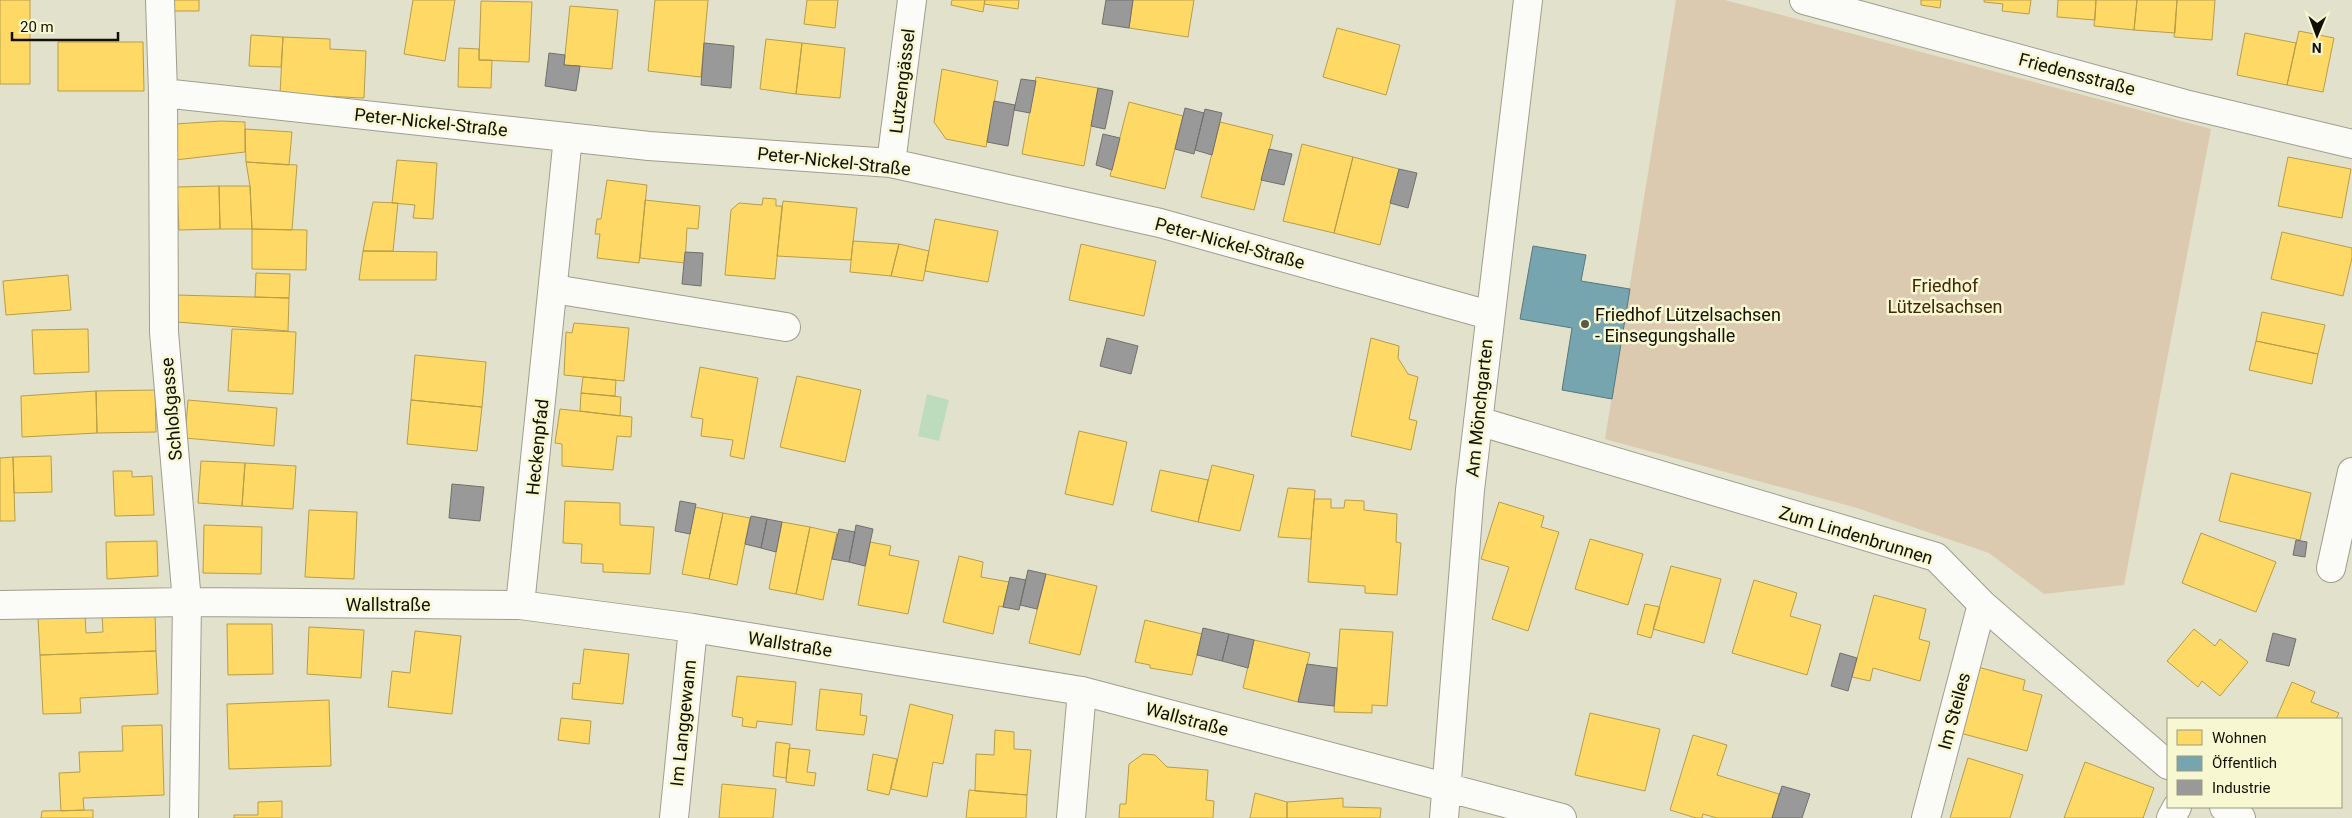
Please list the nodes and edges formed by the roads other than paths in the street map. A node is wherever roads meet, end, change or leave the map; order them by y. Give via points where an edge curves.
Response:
1 (160, 0) edge
2 (912, 0) edge
3 (1528, 0) edge
4 (1804, 0) edge
5 (163, 93) junction
6 (568, 137) junction
7 (2352, 144) edge
8 (891, 163) junction
9 (554, 289) junction
10 (1489, 315) junction
11 (786, 327) dead end
12 (1478, 421) junction
13 (2350, 490) edge
14 (2331, 568) dead end
15 (187, 602) junction
16 (1982, 604) junction
17 (0, 605) edge
18 (520, 605) junction
19 (693, 628) junction
20 (1082, 691) junction
21 (2167, 764) edge
22 (1445, 786) junction
23 (2226, 808) edge
24 (184, 818) edge
25 (674, 818) edge
26 (1071, 818) edge
27 (1444, 818) edge
28 (1562, 818) edge
29 (1926, 818) edge
30 (2241, 818) edge

1 - 5 street, Schloßgasse
2 - 8 street, Lutzengässel
3 - 10 street, Am Mönchgarten
4 - 7 street, Friedensstraße via 2185,104
5 - 6 street, Peter-Nickel-Straße
5 - 15 street, Schloßgasse via 164,332
6 - 8 street, Peter-Nickel-Straße
6 - 9 street, Heckenpfad
8 - 10 street, Peter-Nickel-Straße via 1160,222
9 - 11 street
9 - 18 street, Heckenpfad
10 - 12 street, Am Mönchgarten
12 - 16 street, Zum Lindenbrunnen via 1936,557
12 - 22 street, Am Mönchgarten
13 - 14 street
15 - 17 street, Wallstraße
15 - 18 street, Wallstraße
15 - 24 street, Schloßgasse
16 - 21 street, Zum Lindenbrunnen
16 - 29 street, Im Steiles
18 - 19 street, Wallstraße
19 - 20 street, Wallstraße
19 - 25 street, Im Langgewann
20 - 22 street, Wallstraße
20 - 26 street
22 - 27 street, Am Mönchgarten
22 - 28 street, Wallstraße
23 - 30 street

